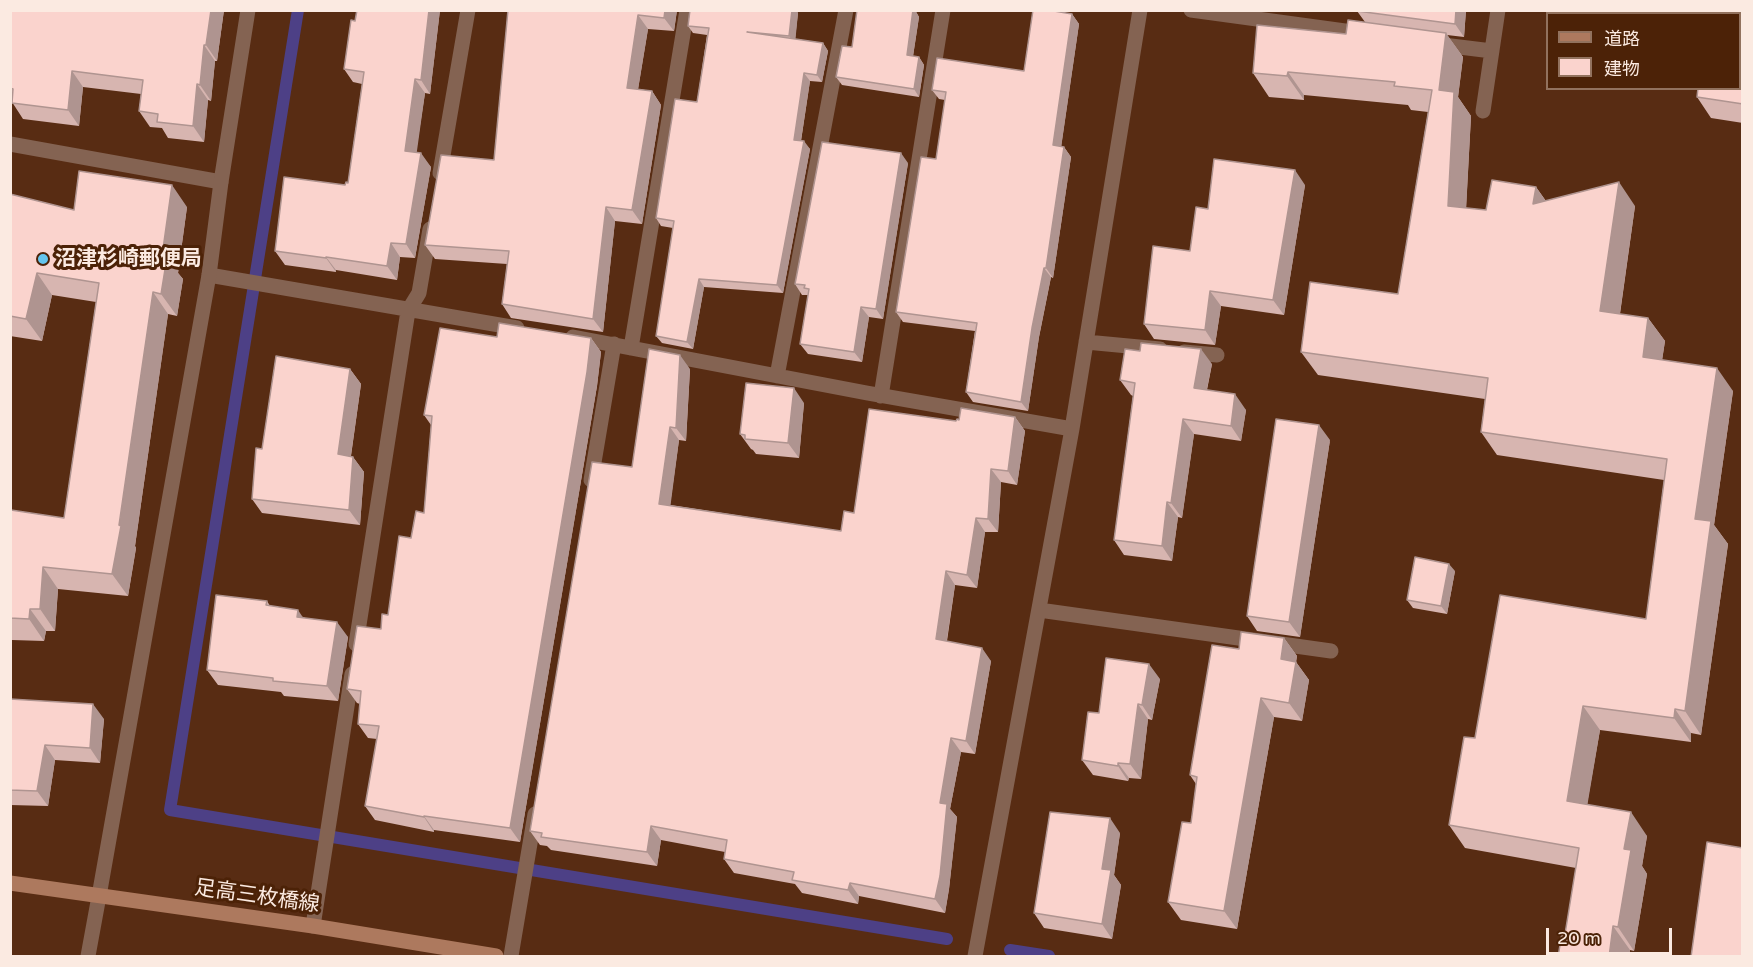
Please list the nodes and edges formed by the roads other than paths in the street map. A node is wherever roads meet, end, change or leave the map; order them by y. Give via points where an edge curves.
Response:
1 (248, 10) edge
2 (468, 10) edge
3 (687, 10) edge
4 (846, 10) edge
5 (943, 10) edge
6 (1140, 10) edge
7 (1191, 10) edge
8 (1498, 10) edge
9 (1376, 36) edge
10 (1422, 42) edge
11 (1492, 51) junction
12 (1483, 111) dead end
13 (10, 144) edge
14 (220, 182) junction
15 (437, 187) edge
16 (433, 211) edge
17 (209, 276) junction
18 (408, 310) junction
19 (534, 331) edge
20 (557, 334) edge
21 (1086, 342) junction
22 (614, 344) junction
23 (631, 348) junction
24 (1217, 355) dead end
25 (777, 376) junction
26 (881, 396) junction
27 (1072, 429) junction
28 (588, 497) edge
29 (1039, 610) junction
30 (1331, 651) dead end
31 (537, 803) edge
32 (10, 883) edge
33 (99, 896) junction
34 (313, 926) junction
35 (88, 957) edge
36 (496, 957) edge
37 (511, 957) edge
38 (975, 957) edge

1 - 14 street
2 - 15 street
3 - 23 street
4 - 25 street
5 - 26 street
6 - 21 street
7 - 9 street
8 - 11 street
10 - 11 street
11 - 12 street
13 - 14 street
14 - 17 street
16 - 18 street via 418,293
17 - 18 street
17 - 33 street
18 - 19 street
18 - 34 street
20 - 22 street
21 - 24 street
21 - 27 street
22 - 23 street
22 - 28 street
23 - 25 street
25 - 26 street
26 - 27 street
27 - 29 street
29 - 30 street
29 - 38 street
31 - 37 street
32 - 33 main road, 足高三枚橋線
33 - 34 main road, 足高三枚橋線
33 - 35 street
34 - 36 main road, 足高三枚橋線

